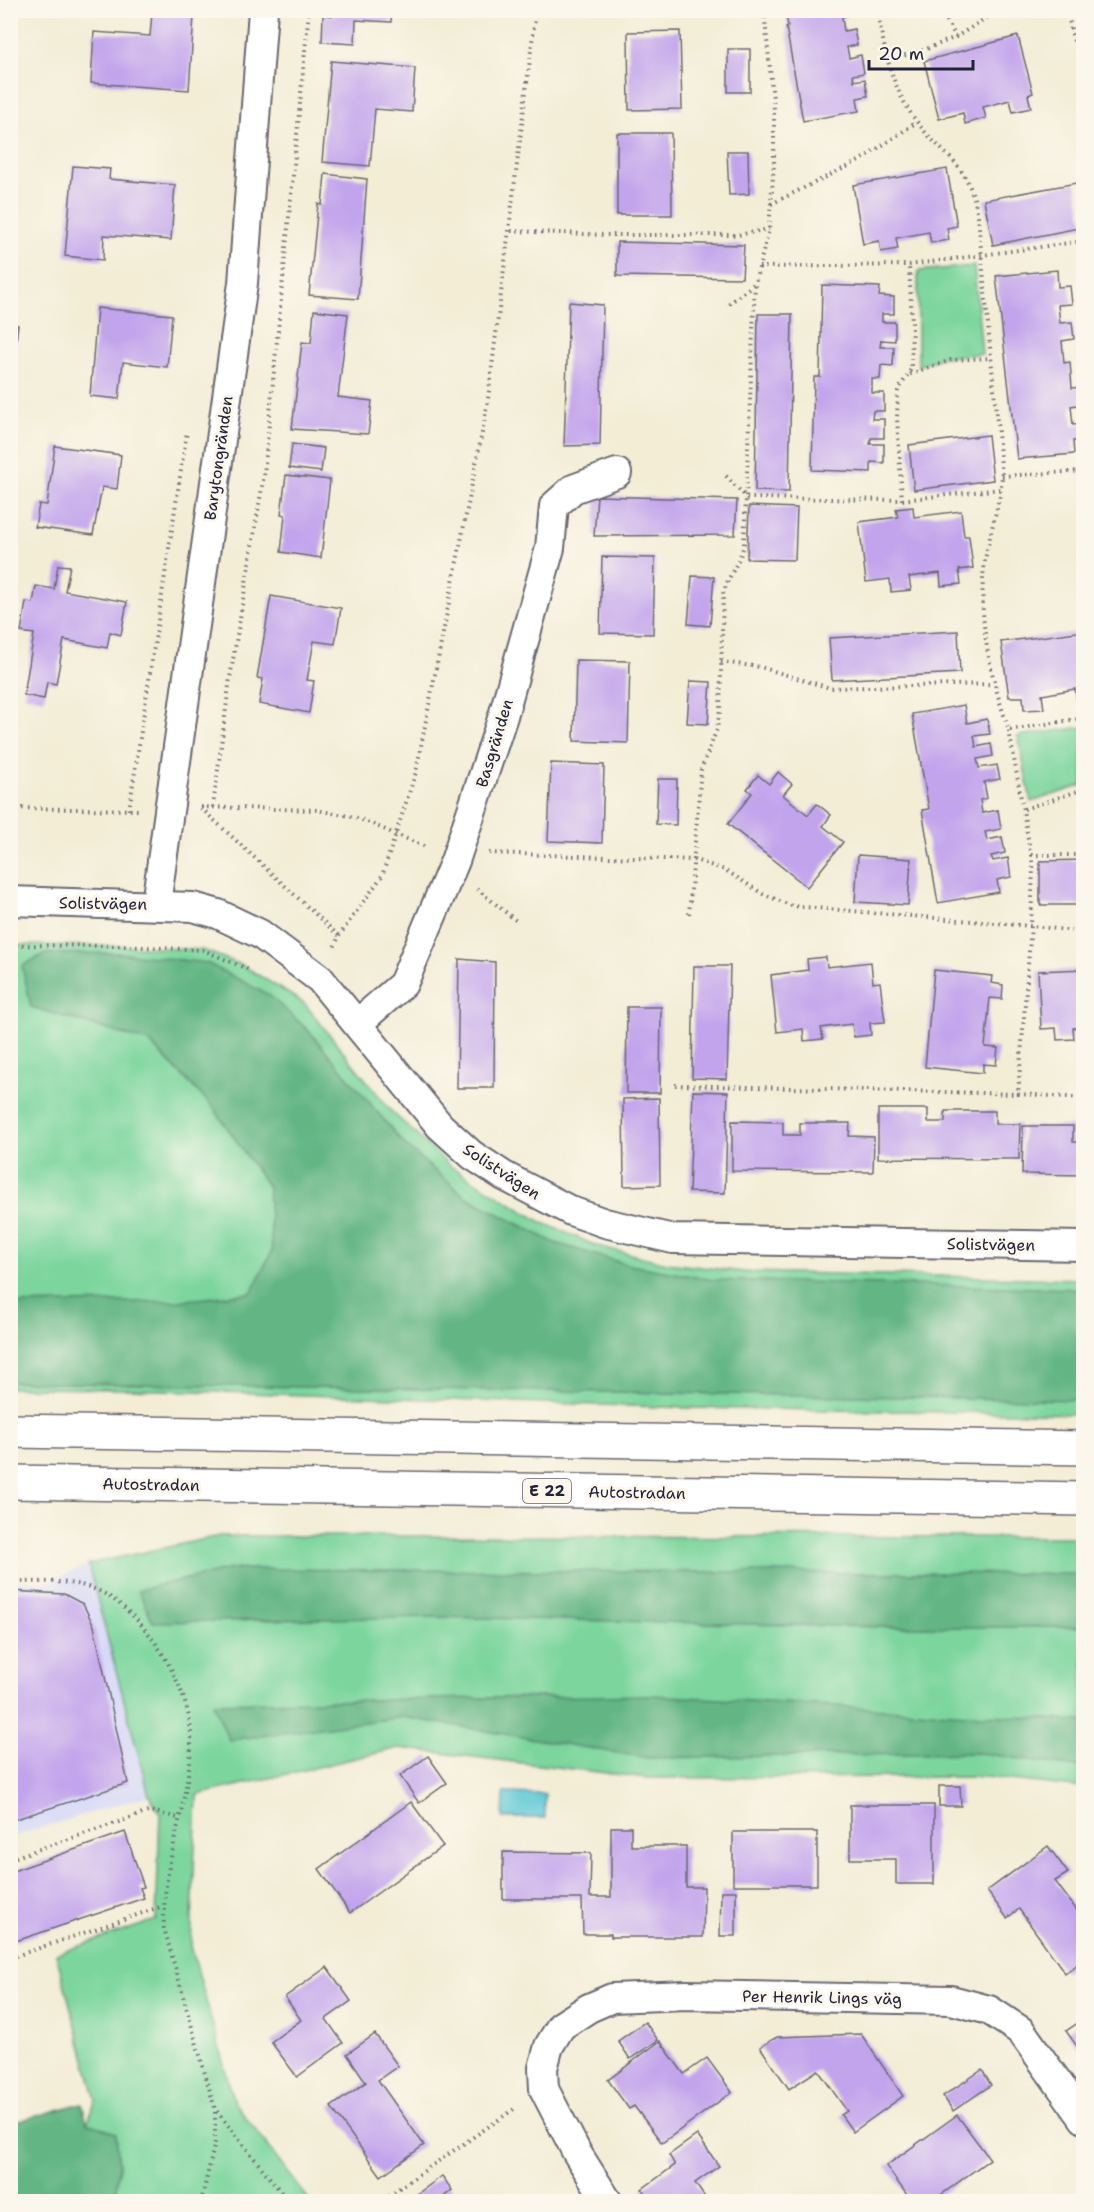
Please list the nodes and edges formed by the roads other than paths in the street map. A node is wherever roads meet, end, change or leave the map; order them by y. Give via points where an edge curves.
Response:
1 (263, 10) edge
2 (616, 472) dead end
3 (10, 901) edge
4 (156, 904) junction
5 (358, 1023) junction
6 (1083, 1246) edge
7 (10, 1431) edge
8 (1083, 1448) edge
9 (10, 1482) edge
10 (1083, 1499) edge
11 (1083, 2119) edge
12 (608, 2202) edge

1 - 4 street, Barytongränden via 243,283
2 - 5 street, Basgränden via 573,489 554,506 550,548 503,716 455,862 403,984
3 - 4 street, Solistvägen
4 - 5 street, Solistvägen via 193,907 238,922 285,951 320,979
5 - 6 street, Solistvägen via 418,1102 472,1155 537,1196 605,1223 673,1239
7 - 8 highway
9 - 10 highway, Autostradan / E 22
11 - 12 street, Per Henrik Lings väg via 1021,2031 989,2010 951,2000 686,1995 612,1998 561,2026 549,2046 544,2079 577,2153

